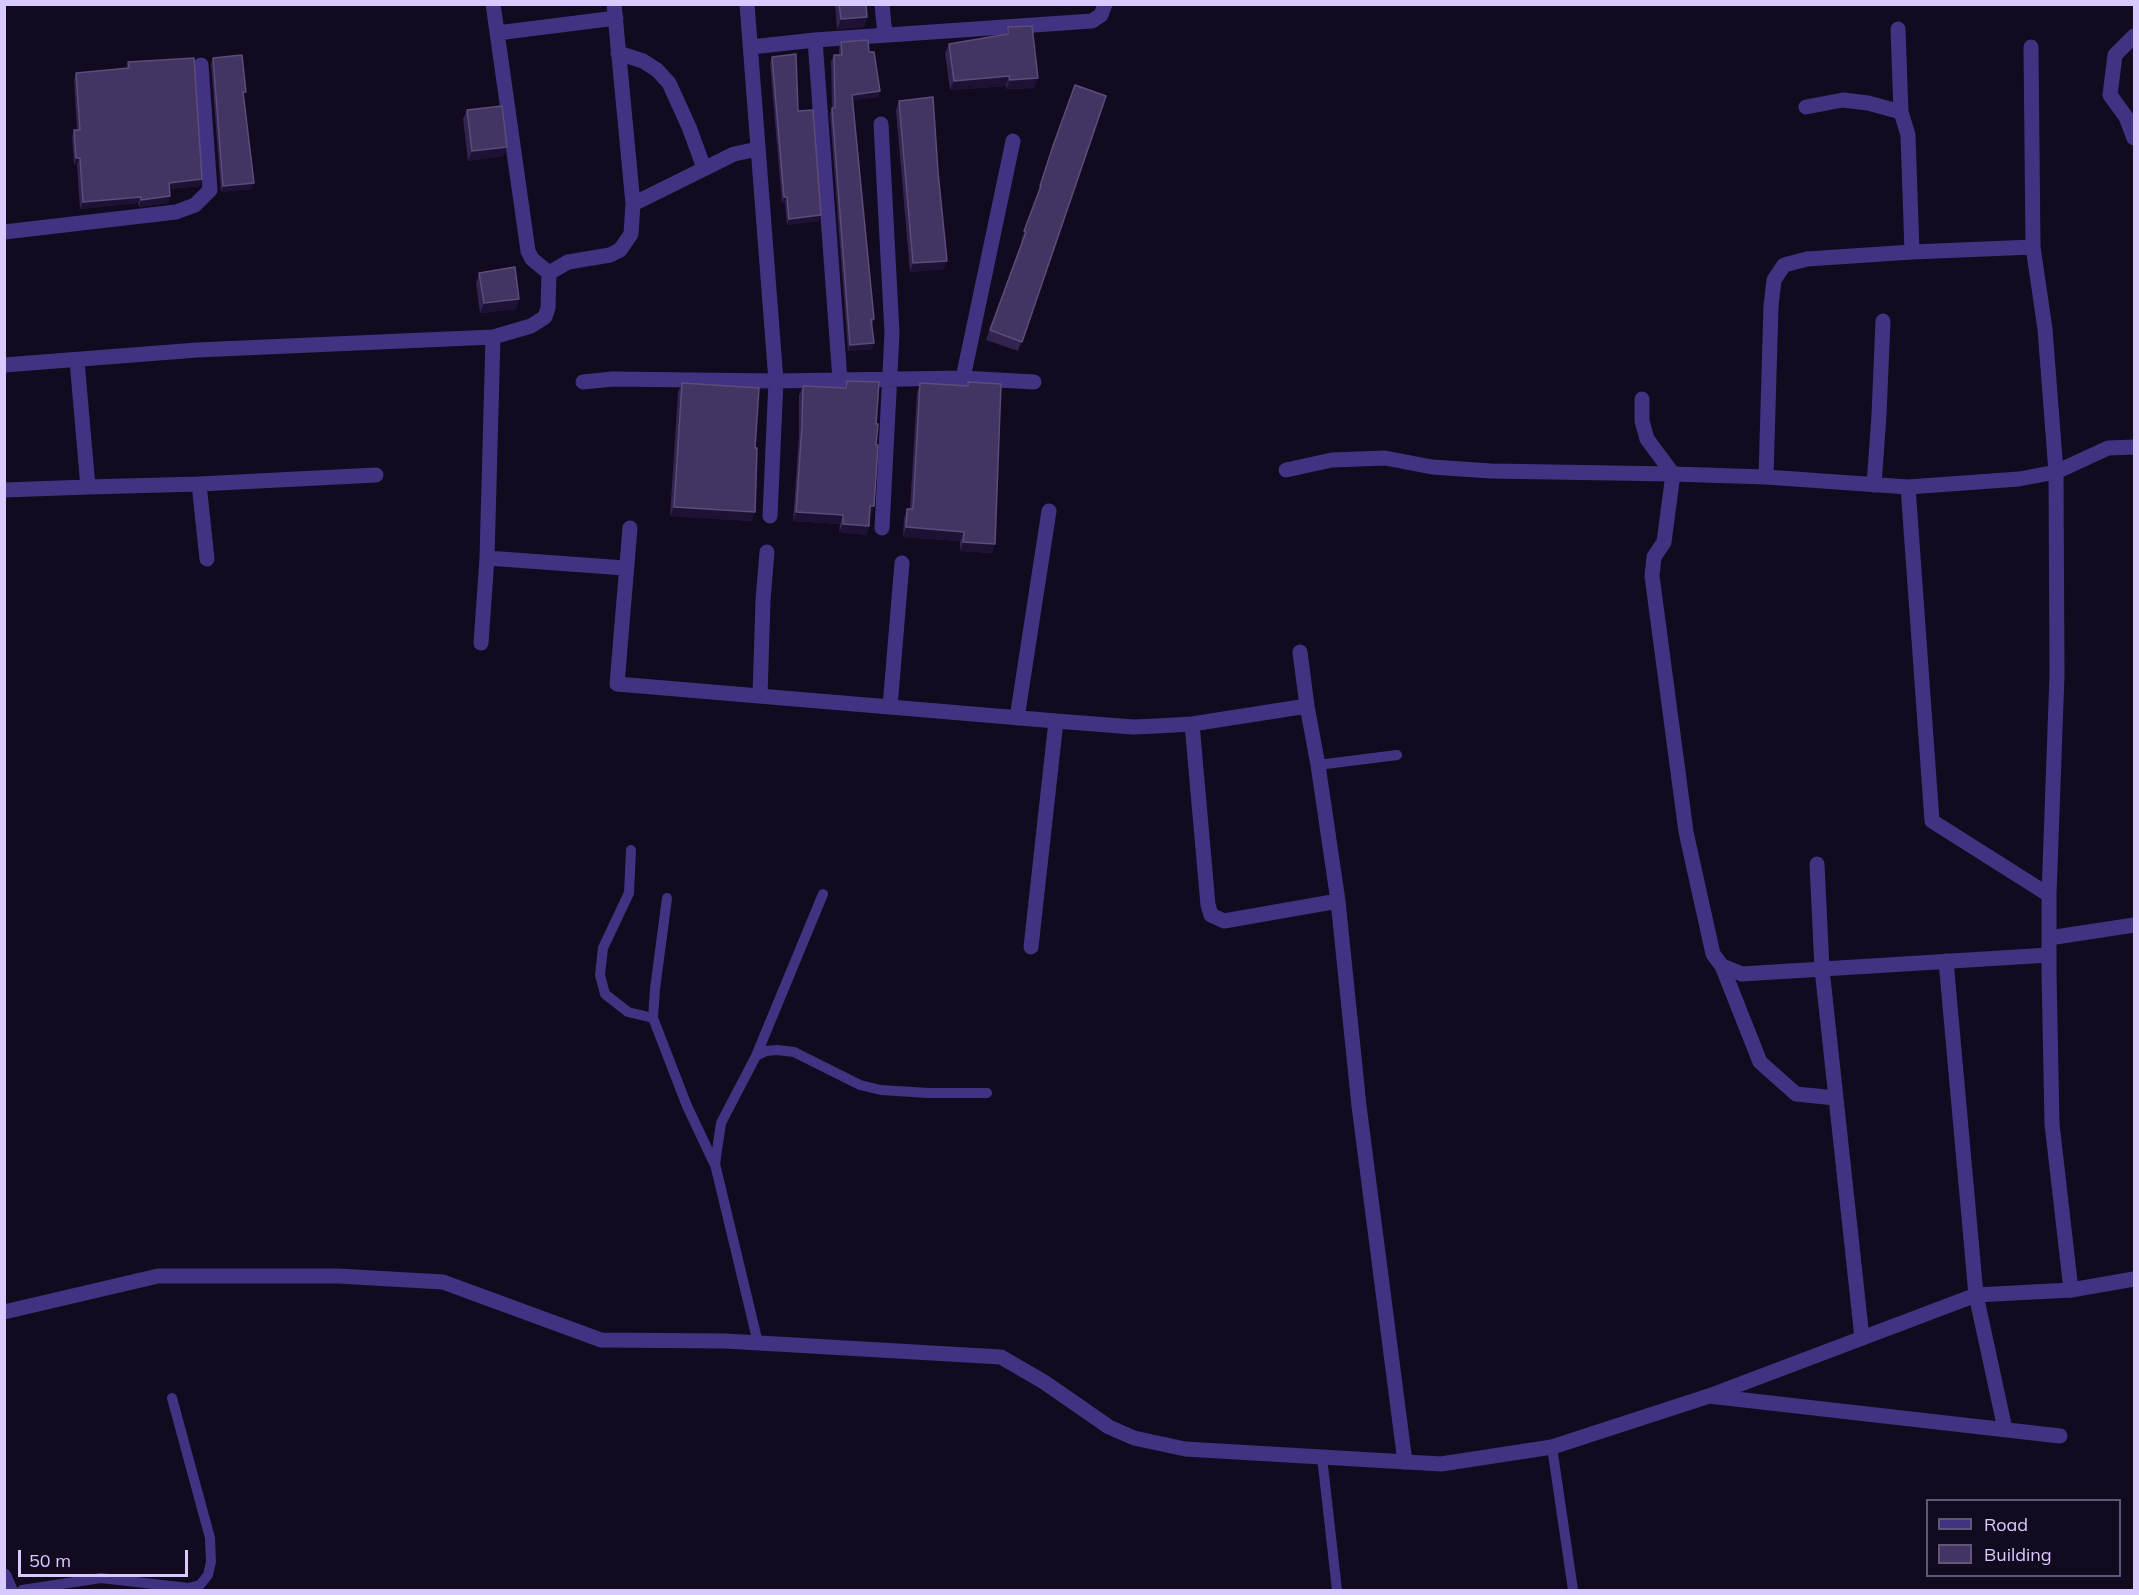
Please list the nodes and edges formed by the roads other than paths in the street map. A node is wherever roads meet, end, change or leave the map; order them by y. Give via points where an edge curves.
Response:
1 (493, 4) edge
2 (747, 4) edge
3 (882, 4) edge
4 (1105, 4) edge
5 (615, 11) edge
6 (1898, 29) dead end
7 (497, 33) junction
8 (885, 35) junction
9 (2133, 38) edge
10 (815, 40) junction
11 (2031, 46) dead end
12 (751, 47) junction
13 (618, 53) junction
14 (201, 65) dead end
15 (1806, 107) dead end
16 (1901, 112) junction
17 (881, 124) dead end
18 (2134, 138) edge
19 (1013, 141) dead end
20 (758, 149) junction
21 (704, 168) junction
22 (633, 204) junction
23 (4, 232) edge
24 (2033, 247) junction
25 (1912, 252) junction
26 (549, 273) junction
27 (1883, 321) dead end
28 (493, 337) junction
29 (77, 361) junction
30 (4, 365) edge
31 (963, 378) junction
32 (840, 380) junction
33 (891, 380) junction
34 (776, 381) junction
35 (583, 382) dead end
36 (1034, 382) dead end
37 (1642, 399) dead end
38 (2134, 447) edge
39 (1286, 470) dead end
40 (2056, 472) junction
41 (1673, 474) junction
42 (376, 475) dead end
43 (1766, 477) junction
44 (199, 484) junction
45 (1874, 485) junction
46 (88, 487) junction
47 (1908, 487) junction
48 (4, 490) edge
49 (1049, 511) dead end
50 (770, 516) dead end
51 (630, 528) dead end
52 (882, 528) dead end
53 (767, 552) dead end
54 (487, 558) junction
55 (207, 559) dead end
56 (902, 563) dead end
57 (625, 568) junction
58 (480, 643) dead end
59 (1300, 652) dead end
60 (760, 696) junction
61 (1306, 706) junction
62 (890, 707) junction
63 (1017, 718) junction
64 (1056, 721) junction
65 (1192, 724) junction
66 (1397, 755) dead end
67 (1318, 765) junction
68 (631, 850) dead end
69 (1817, 864) dead end
70 (823, 894) dead end
71 (2049, 895) junction
72 (667, 898) dead end
73 (1338, 901) junction
74 (2134, 926) edge
75 (2049, 938) junction
76 (1031, 947) dead end
77 (2049, 955) junction
78 (1946, 961) junction
79 (1722, 966) junction
80 (1822, 969) junction
81 (653, 1018) junction
82 (756, 1056) junction
83 (987, 1093) dead end
84 (1836, 1098) junction
85 (714, 1164) junction
86 (2134, 1279) edge
87 (2070, 1290) junction
88 (1976, 1295) junction
89 (4, 1312) edge
90 (1862, 1338) junction
91 (758, 1343) junction
92 (1709, 1396) junction
93 (172, 1398) dead end
94 (2005, 1430) junction
95 (2060, 1436) dead end
96 (1552, 1447) junction
97 (1322, 1457) junction
98 (1405, 1462) junction
99 (4, 1576) edge
100 (10, 1590) edge
101 (22, 1590) edge
102 (1338, 1590) edge
103 (1573, 1590) edge

1 - 7 street
2 - 12 street
3 - 8 street
4 - 8 street via 1101,15 1092,21
5 - 7 street
5 - 13 street
6 - 16 street
7 - 26 street via 528,251
8 - 10 street
9 - 18 street via 2115,55 2110,95 2126,117
10 - 12 street
10 - 32 street
11 - 24 street
12 - 20 street
13 - 21 street via 643,61 669,83
13 - 22 street
14 - 23 street via 210,190 195,205 176,212
15 - 16 street via 1843,100
16 - 25 street via 1908,135
17 - 33 street
19 - 31 street
20 - 21 street via 734,154
20 - 34 street
21 - 22 street
22 - 26 street via 632,234 620,250 568,262
24 - 25 street
24 - 40 street via 2045,329
25 - 43 street via 1808,259 1784,265 1774,280
26 - 28 street via 545,317 531,326
27 - 45 street
28 - 29 street via 197,350
28 - 54 street
29 - 30 street
29 - 46 street
31 - 33 street
31 - 36 street
32 - 33 street
32 - 34 street
33 - 52 street
34 - 35 street
34 - 50 street
37 - 41 street via 1647,439
38 - 40 street via 2108,448
39 - 41 street via 1332,460 1385,458 1432,467 1491,471
40 - 47 street via 2019,479
40 - 71 street via 2057,675
41 - 43 street
41 - 79 street via 1664,542 1654,557 1652,576 1686,832 1713,954
42 - 44 street
43 - 45 street
44 - 46 street
44 - 55 street
45 - 47 street
46 - 48 street
47 - 71 street via 1932,820
49 - 63 street
51 - 57 street
53 - 60 street
54 - 57 street
54 - 58 street
56 - 62 street
57 - 60 street via 617,684
59 - 61 street
60 - 62 street
61 - 65 street
61 - 67 street
62 - 63 street
63 - 64 street
64 - 65 street via 1133,727
64 - 76 street
65 - 73 street via 1211,915 1224,921
66 - 67 lane
67 - 73 street
68 - 81 lane via 629,892 603,948 600,975 605,994 628,1012
69 - 80 street
70 - 82 lane
71 - 75 street
72 - 81 lane
73 - 98 street via 1359,1106
74 - 75 street
75 - 77 street
77 - 78 street
77 - 87 street via 2052,1124
78 - 80 street
78 - 88 street
79 - 80 street via 1742,974
79 - 84 street via 1760,1062 1796,1094
80 - 84 street
81 - 85 lane
82 - 83 lane via 766,1051 794,1052 860,1085 881,1090
82 - 85 lane via 721,1123
84 - 90 street
85 - 91 lane
86 - 87 street
87 - 88 street
88 - 90 street
88 - 94 street
89 - 91 street via 158,1276 338,1276 443,1282 601,1340
90 - 92 street
91 - 97 street via 1001,1357 1109,1427 1134,1438 1185,1449
92 - 94 street
92 - 96 street
93 - 101 lane via 210,1538 208,1575 200,1585 188,1588 101,1578
94 - 95 street
96 - 98 street via 1441,1464
96 - 103 lane
97 - 98 street
97 - 102 lane
99 - 100 street

